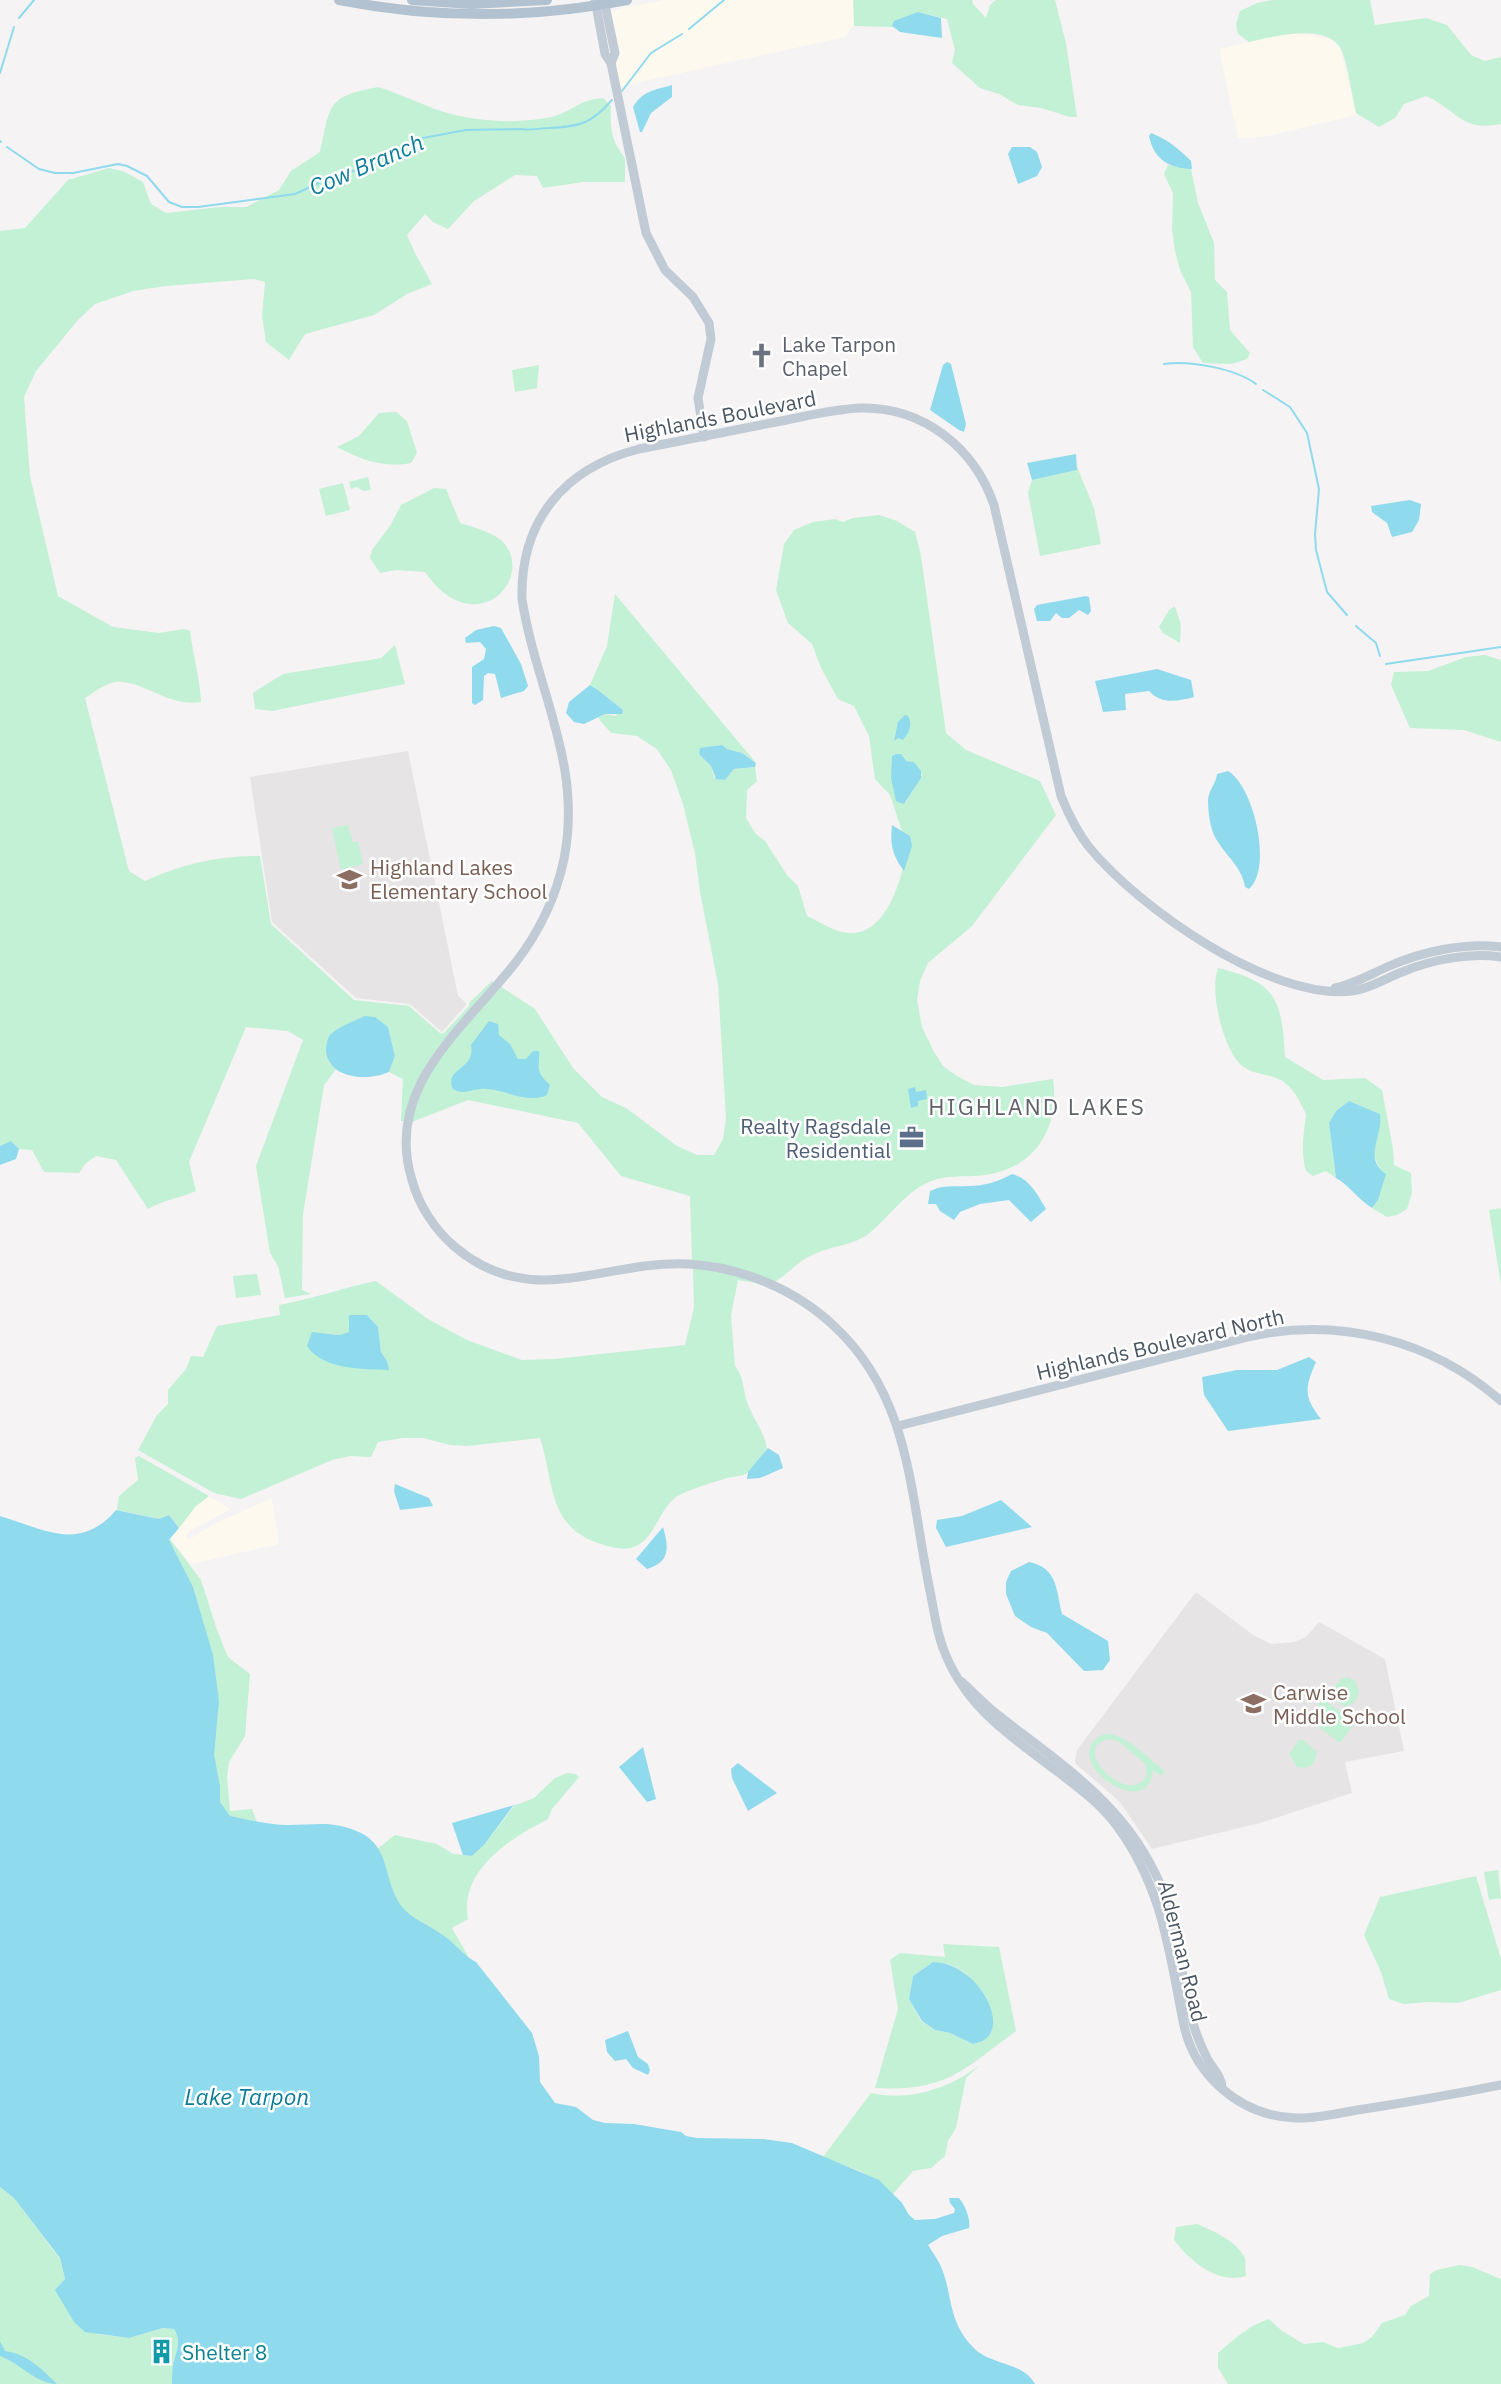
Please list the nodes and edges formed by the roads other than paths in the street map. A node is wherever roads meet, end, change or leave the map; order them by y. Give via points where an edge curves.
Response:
1 (339, 0) edge
2 (412, 0) edge
3 (547, 0) edge
4 (627, 0) edge
5 (600, 3) edge
6 (704, 437) junction
7 (1501, 947) edge
8 (1501, 957) edge
9 (1316, 990) junction
10 (1501, 1401) edge
11 (898, 1426) junction
12 (1501, 2085) edge

1 - 5 main road via 408,12 471,15 532,14
2 - 3 main road via 471,4
4 - 5 main road
5 - 6 street via 605,54 611,63 646,233 661,263 701,307 709,323 711,339 698,398
6 - 9 street, Highlands Boulevard via 863,408 905,415 937,429 956,444 990,492 1058,786 1089,847 1132,890 1205,944 1285,983
6 - 11 street, Highlands Boulevard via 629,451 589,467 553,499 532,534 524,562 522,599 565,764 569,811 565,853 550,905 530,942 422,1077 408,1124 410,1173 426,1211 444,1237 475,1261 506,1275 549,1281 682,1264 737,1272 782,1289 822,1315 850,1342 876,1377
7 - 9 street, Highlands Boulevard via 1429,953 1351,984
8 - 9 street, Highlands Boulevard via 1437,961 1360,990
10 - 11 street, Highlands Boulevard North via 1442,1360 1402,1343 1357,1333 1301,1329 1248,1337
11 - 12 street, Alderman Road via 938,1630 958,1679 981,1712 1082,1789 1124,1835 1159,1906 1188,2042 1216,2086 1255,2109 1296,2118

